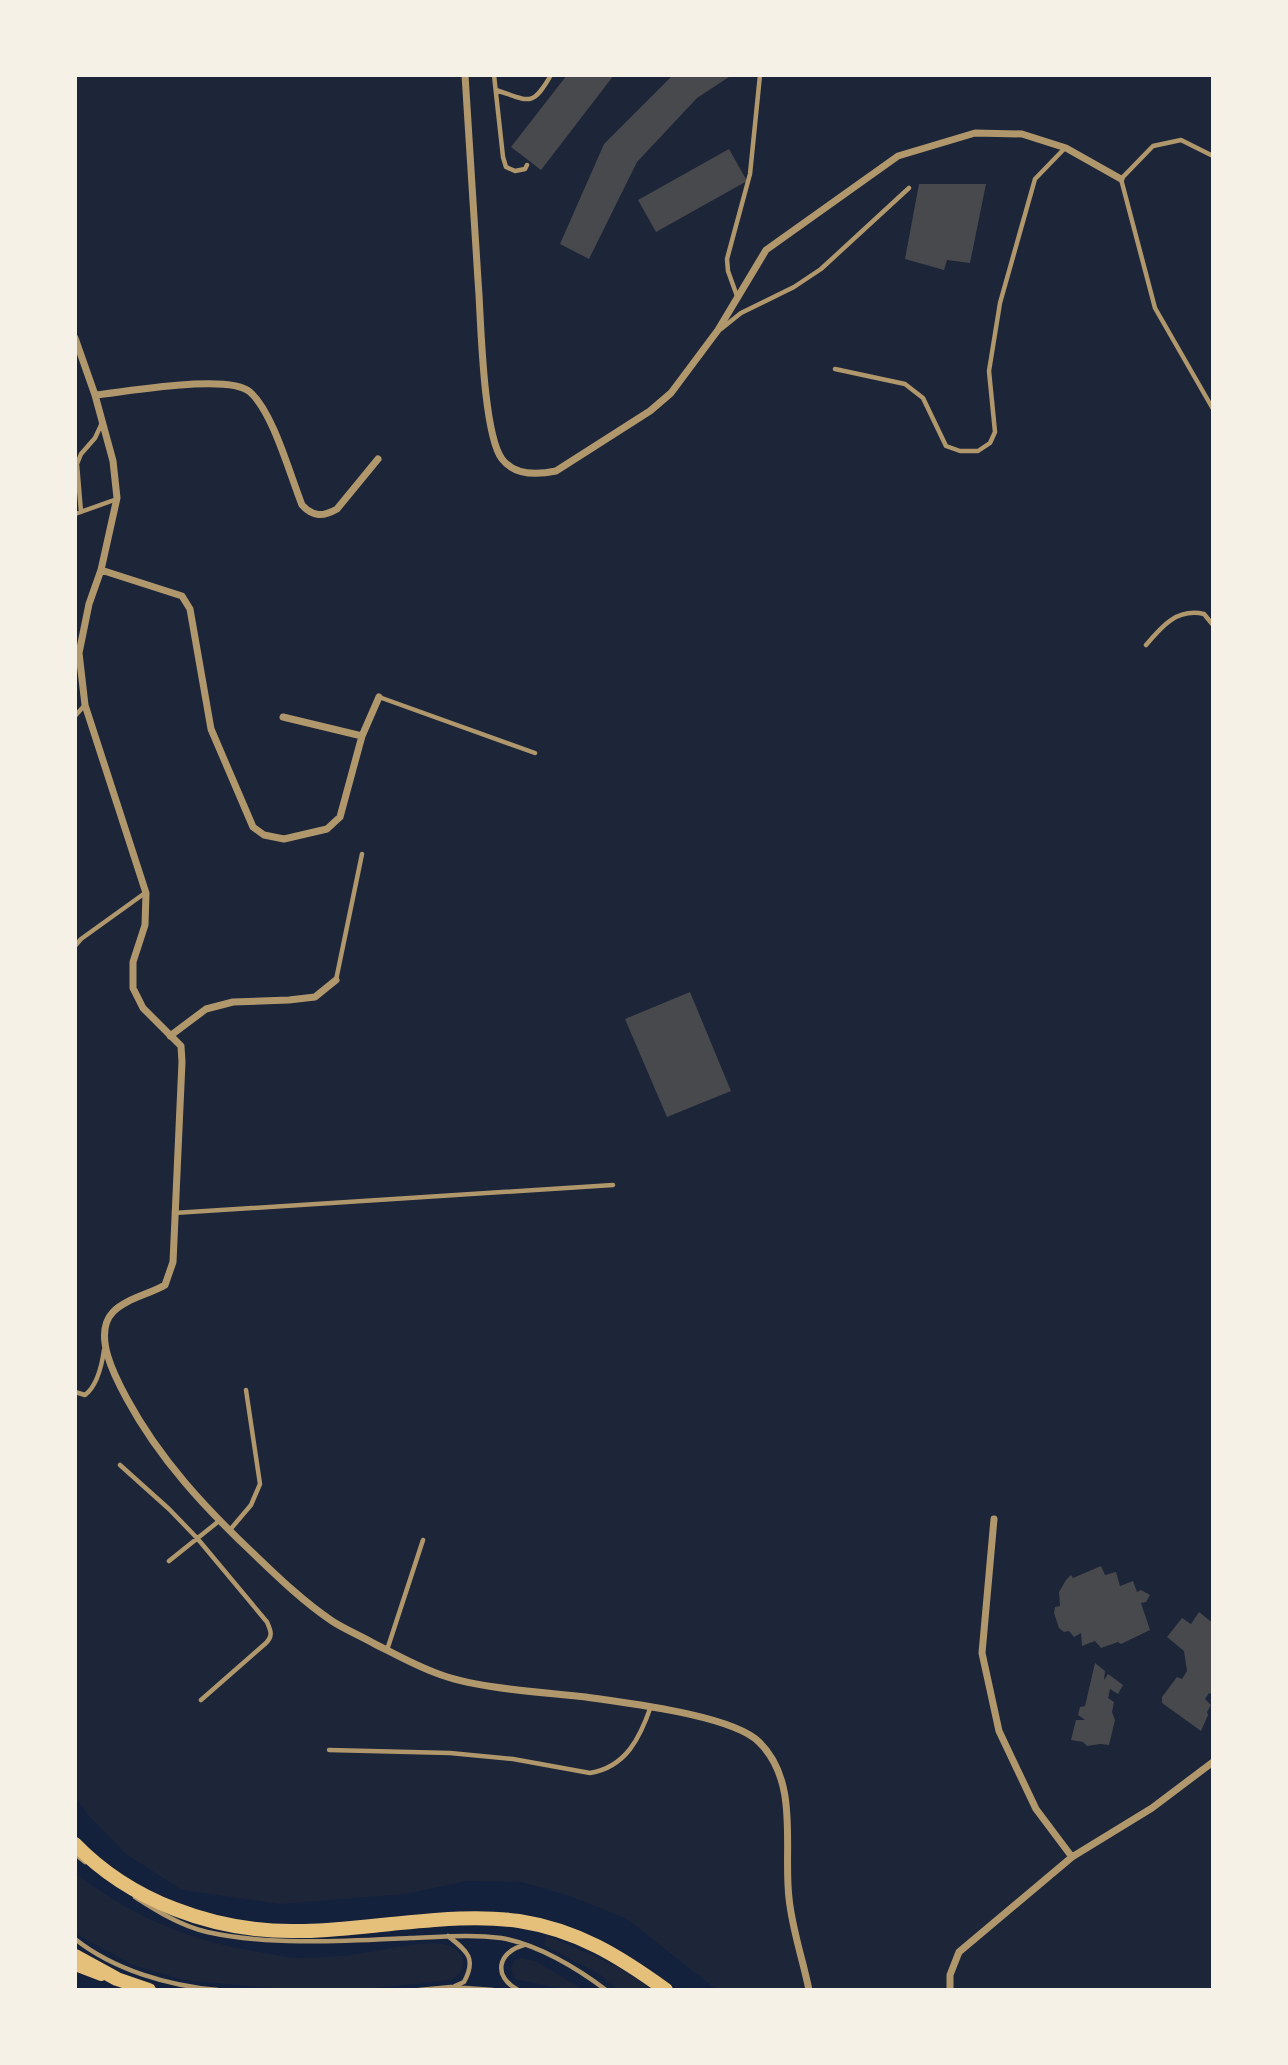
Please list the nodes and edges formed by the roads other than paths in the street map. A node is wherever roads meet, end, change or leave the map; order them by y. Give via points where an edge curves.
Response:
1 (465, 75) edge
2 (494, 75) edge
3 (551, 75) edge
4 (761, 75) edge
5 (496, 90) junction
6 (1066, 148) junction
7 (1213, 156) edge
8 (527, 165) dead end
9 (1121, 179) junction
10 (909, 188) dead end
11 (737, 296) junction
12 (718, 330) junction
13 (75, 338) edge
14 (835, 369) dead end
15 (96, 395) junction
16 (1213, 409) edge
17 (102, 423) junction
18 (378, 459) dead end
19 (117, 498) junction
20 (78, 513) edge
21 (101, 570) junction
22 (1213, 625) edge
23 (1146, 645) dead end
24 (379, 696) joint
25 (85, 705) junction
26 (75, 716) edge
27 (283, 717) dead end
28 (362, 736) junction
29 (535, 753) dead end
30 (362, 854) dead end
31 (146, 893) junction
32 (75, 946) edge
33 (336, 980) joint
34 (170, 1036) junction
35 (614, 1185) dead end
36 (173, 1213) junction
37 (105, 1343) junction
38 (246, 1390) dead end
39 (75, 1392) edge
40 (120, 1465) dead end
41 (994, 1519) dead end
42 (219, 1521) junction
43 (229, 1531) junction
44 (197, 1538) junction
45 (423, 1540) dead end
46 (169, 1561) dead end
47 (387, 1650) junction
48 (201, 1700) dead end
49 (651, 1706) junction
50 (329, 1750) dead end
51 (1213, 1762) edge
52 (75, 1844) edge
53 (75, 1854) edge
54 (1072, 1857) junction
55 (448, 1936) junction
56 (75, 1939) edge
57 (525, 1945) junction
58 (75, 1956) edge
59 (75, 1965) edge
60 (117, 1979) junction
61 (451, 1987) junction
62 (149, 1990) edge
63 (218, 1990) edge
64 (419, 1990) edge
65 (493, 1990) edge
66 (518, 1990) edge
67 (606, 1990) edge
68 (666, 1990) edge
69 (809, 1990) edge
70 (950, 1990) edge

1 - 12 street via 484,365 494,442 503,460 518,472 539,475 556,471 671,393
2 - 5 lane
3 - 5 lane via 533,99
4 - 11 lane via 750,174 727,259
5 - 8 lane via 506,167 515,172
6 - 9 street
6 - 11 street via 1022,134 975,133 898,156 766,250
6 - 14 lane via 1035,179 1000,303 989,371 995,432 990,443 978,451 946,446 923,398 905,384
7 - 9 lane via 1181,140 1153,146
9 - 16 lane via 1155,308
10 - 12 lane via 821,269
11 - 12 street
13 - 15 street
15 - 17 street
15 - 18 street via 216,382 248,390 266,413 302,505 318,516 337,509
17 - 19 street
17 - 20 lane via 77,464
19 - 20 lane
19 - 21 street
21 - 25 street via 79,653
21 - 28 street via 182,596 190,609 211,729 253,827 264,835 284,839 327,829 340,817
22 - 23 lane via 1204,614 1177,615
24 - 28 street
24 - 29 lane
25 - 26 lane
25 - 31 street
27 - 28 street
30 - 33 lane
31 - 32 lane
31 - 34 street via 145,925 133,962 133,988 143,1008
33 - 34 street via 315,997 233,1002 206,1010
34 - 36 street via 181,1046 182,1062
35 - 36 lane
36 - 37 street via 173,1262 165,1285 114,1310 106,1323
37 - 39 lane via 90,1391 85,1395
37 - 42 street via 135,1414 172,1468
38 - 43 lane via 260,1484 251,1505
40 - 44 lane
41 - 54 street via 982,1653 996,1718 1036,1809
42 - 43 street
42 - 44 lane
43 - 47 street via 298,1596 334,1622
44 - 46 lane
44 - 48 lane via 271,1632 266,1643
45 - 47 lane
47 - 49 street via 438,1674 464,1680
49 - 50 lane via 641,1735 621,1759 603,1771 590,1773 450,1753
49 - 69 street via 739,1728 769,1752 782,1780 789,1901
51 - 54 street via 1152,1808
52 - 68 main road via 110,1874 164,1905 239,1928 293,1932 465,1919 517,1921 591,1942
53 - 55 lane via 161,1913 205,1931 256,1939
54 - 70 street via 958,1952
55 - 57 lane via 501,1938
55 - 61 lane via 466,1950 470,1960 464,1982
56 - 63 lane via 145,1975
57 - 66 lane via 504,1955 501,1970 504,1979
57 - 67 lane
58 - 60 main road
59 - 60 main road
60 - 62 main road
61 - 64 lane
61 - 65 lane

